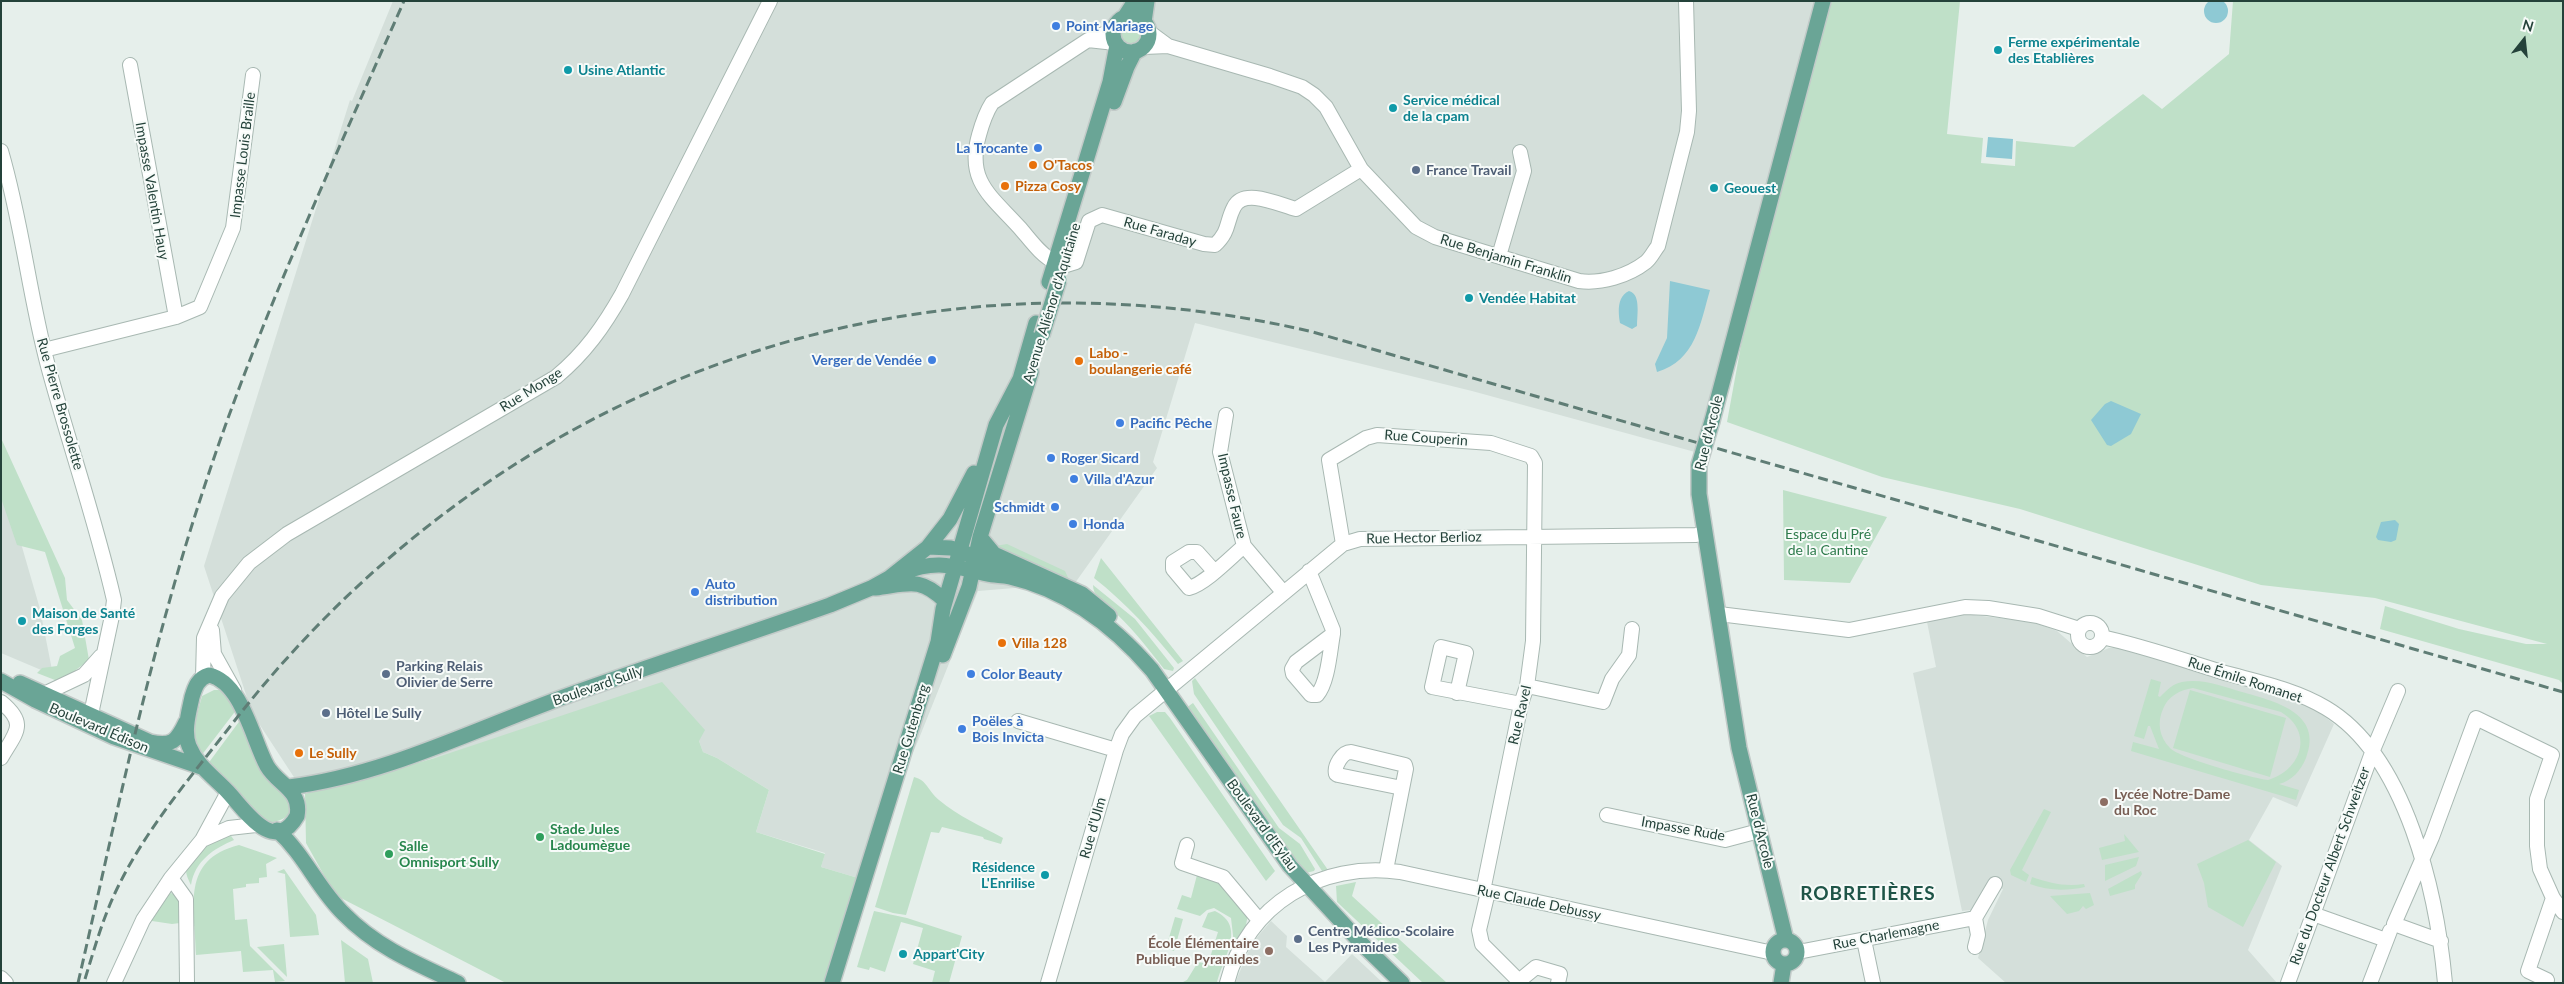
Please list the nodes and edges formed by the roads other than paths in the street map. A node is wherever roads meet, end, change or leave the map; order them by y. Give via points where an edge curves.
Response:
1 (770, 1) edge
2 (1134, 1) edge
3 (1147, 1) edge
4 (1686, 1) edge
5 (1822, 1) edge
6 (1124, 18) junction
7 (1147, 27) junction
8 (1115, 39) junction
9 (1168, 46) junction
10 (1139, 49) junction
11 (130, 65) dead end
12 (253, 75) dead end
13 (1, 151) edge
14 (1520, 152) dead end
15 (1361, 169) junction
16 (6, 188) edge
17 (1498, 256) junction
18 (1057, 272) junction
19 (176, 317) junction
20 (1039, 329) junction
21 (44, 350) junction
22 (1010, 399) junction
23 (1226, 415) dead end
24 (996, 425) junction
25 (1705, 533) junction
26 (1534, 536) junction
27 (980, 537) junction
28 (1343, 544) junction
29 (1244, 546) junction
30 (928, 547) junction
31 (966, 561) junction
32 (1027, 570) junction
33 (1214, 571) dead end
34 (1309, 571) junction
35 (889, 578) junction
36 (871, 588) junction
37 (1283, 592) junction
38 (945, 601) junction
39 (1719, 614) junction
40 (212, 623) junction
41 (1632, 629) dead end
42 (1333, 634) dead end
43 (1138, 654) junction
44 (102, 655) junction
45 (1, 674) edge
46 (203, 677) junction
47 (1, 681) edge
48 (1527, 686) junction
49 (1166, 691) junction
50 (2398, 691) dead end
51 (46, 693) junction
52 (1457, 693) dead end
53 (237, 698) junction
54 (1, 702) edge
55 (1521, 704) junction
56 (91, 714) junction
57 (1018, 720) dead end
58 (186, 722) junction
59 (106, 733) junction
60 (1116, 750) junction
61 (2373, 750) junction
62 (1, 758) edge
63 (200, 767) junction
64 (325, 783) junction
65 (289, 788) junction
66 (1402, 788) junction
67 (228, 792) junction
68 (297, 815) junction
69 (1607, 815) dead end
70 (256, 825) junction
71 (277, 830) junction
72 (1759, 830) junction
73 (202, 840) junction
74 (1187, 845) dead end
75 (301, 854) junction
76 (2421, 858) junction
77 (1386, 870) junction
78 (171, 878) junction
79 (1994, 884) dead end
80 (1307, 886) junction
81 (1485, 892) junction
82 (2553, 898) junction
83 (2563, 912) edge
84 (2313, 914) junction
85 (1975, 918) junction
86 (1259, 920) junction
87 (2394, 924) junction
88 (1786, 940) junction
89 (1864, 940) junction
90 (2386, 940) junction
91 (2441, 941) junction
92 (1975, 947) dead end
93 (1798, 952) junction
94 (1773, 953) junction
95 (1784, 964) junction
96 (1, 978) edge
97 (1520, 982) edge
98 (6, 983) edge
99 (114, 983) edge
100 (187, 983) edge
101 (458, 983) edge
102 (832, 983) edge
103 (842, 983) edge
104 (1048, 983) edge
105 (1226, 983) edge
106 (1402, 983) edge
107 (1558, 983) edge
108 (1781, 983) edge
109 (1873, 983) edge
110 (2288, 983) edge
111 (2370, 983) edge
112 (2445, 983) edge
113 (2545, 983) edge

1 - 40 street, Rue Monge via 622,294 599,333 573,363 556,377 271,545 229,586
2 - 6 main road
3 - 7 main road
4 - 17 street, Rue Benjamin Franklin via 1687,132 1658,246 1646,262 1607,281 1593,283
5 - 25 main road, Rue d'Arcole, bridge via 1699,465 1697,479
6 - 7 main road via 1135,17
6 - 8 main road
7 - 9 street, Rue Benjamin Franklin
7 - 10 main road
8 - 10 main road via 1125,51
8 - 18 main road, Avenue Aliénor d'Aquitaine via 1110,82
8 - 18 street via 1088,40 992,103 985,114 974,159 982,187
9 - 10 street, Rue Benjamin Franklin
9 - 15 street, Rue Benjamin Franklin via 1302,88 1326,107
10 - 18 main road, Avenue Aliénor d'Aquitaine via 1127,66
11 - 19 street, Impasse Valentin Hauy
12 - 19 street, Impasse Louis Braille via 233,228 200,307
13 - 16 street, Rue Pierre Brossolette
14 - 17 street via 1524,171
15 - 17 street, Rue Benjamin Franklin via 1416,227 1435,237
15 - 18 street, Rue Faraday via 1296,209 1246,198 1234,206 1225,236 1215,245 1102,215 1089,221 1076,262
16 - 21 street, Rue Pierre Brossolette
18 - 20 main road, Avenue Aliénor d'Aquitaine
19 - 21 street, Impasse Louis Braille
20 - 22 main road, Avenue Aliénor d'Aquitaine
20 - 27 main road, Avenue Aliénor d'Aquitaine
21 - 44 street, Rue Pierre Brossolette via 114,600
22 - 24 main road, Avenue Aliénor d'Aquitaine
22 - 31 main road, Avenue Aliénor d'Aquitaine
23 - 29 street, Impasse Faure via 1220,452
24 - 30 main road, Avenue Aliénor d'Aquitaine via 988,433 974,474 956,508
24 - 31 main road, Avenue Aliénor d'Aquitaine
25 - 26 street, Rue Hector Berlioz
25 - 39 main road, Rue d'Arcole
26 - 28 street, Rue Hector Berlioz via 1360,539
26 - 28 street, Rue Couperin via 1535,463 1531,456 1491,443 1376,435 1329,460
26 - 48 street, Rue Ravel via 1533,641
27 - 31 main road, Avenue Aliénor d'Aquitaine
27 - 32 main road, Boulevard d'Eylau via 994,554
28 - 34 street, Rue Hector Berlioz
29 - 33 street
29 - 37 street, Impasse Faure
30 - 31 main road via 940,546
30 - 35 main road, Boulevard Sully
31 - 32 main road, Boulevard d'Eylau
31 - 35 main road, Boulevard Sully via 921,566
31 - 38 main road, Rue Gutenberg
31 - 43 main road, Boulevard d'Eylau via 1054,592 1101,621
31 - 103 main road, Rue Gutenberg via 953,605 952,630
32 - 43 main road, Boulevard d'Eylau via 1048,577 1104,610 1126,633
34 - 37 street, Rue Hector Berlioz
34 - 42 street
35 - 36 main road, Boulevard Sully
36 - 38 main road, Boulevard Sully via 919,583 935,591
36 - 64 main road, Boulevard Sully
37 - 49 street, Rue Hector Berlioz
38 - 102 main road, Rue Gutenberg via 938,642
39 - 61 street, Rue Émile Romanet via 1849,630 1965,608 1988,608 2038,616 2079,629 2079,641 2085,646 2096,646 2102,638 2289,691 2326,708
39 - 72 main road, Rue d'Arcole via 1739,748
40 - 46 street, Rue Monge via 204,638
40 - 53 street, Rue Monge via 214,654
41 - 48 street via 1629,654 1612,679 1603,702
43 - 49 main road, Boulevard d'Eylau
44 - 51 street, Rue Pierre Brossolette via 84,675
44 - 56 street, Rue Pierre Brossolette
45 - 51 main road, Boulevard Édison
46 - 53 main road via 219,678
46 - 58 main road via 195,686
47 - 59 main road, Boulevard Édison
48 - 55 street, Rue Ravel
49 - 60 street, Rue d'Ulm via 1132,720
49 - 80 main road, Boulevard d'Eylau
50 - 61 street, Rue du Docteur Albert Schweitzer
51 - 56 main road, Boulevard Édison
52 - 55 street
53 - 65 main road via 268,768
54 - 62 street via 18,721
55 - 81 street, Rue Ravel
56 - 58 main road, Boulevard Édison via 150,742 164,745 176,740
56 - 59 street
57 - 60 street
58 - 63 main road via 189,746
59 - 63 main road, Boulevard Édison
60 - 104 street, Rue d'Ulm
61 - 76 street, Rue Émile Romanet via 2402,801
61 - 84 street, Rue du Docteur Albert Schweitzer
63 - 67 main road
64 - 65 main road, Boulevard Sully
64 - 68 main road, Boulevard Sully
65 - 68 main road via 296,797
66 - 66 street via 1406,769 1401,762 1347,752 1336,768 1338,775
66 - 77 street
67 - 70 main road
67 - 73 street
68 - 71 main road, Boulevard Sully via 287,828
68 - 75 main road
69 - 72 street, Impasse Rude via 1725,840
70 - 71 main road
70 - 73 street via 230,828
71 - 75 main road
72 - 88 main road, Rue d'Arcole
73 - 78 street
74 - 86 street via 1182,863 1223,877
75 - 101 main road via 339,909 362,930 394,953
76 - 82 street via 2476,718 2552,755 2538,799 2536,846 2540,869
76 - 87 street
76 - 91 street, Rue Émile Romanet
77 - 80 street, Rue Claude Debussy via 1335,875
77 - 81 street, Rue Claude Debussy
78 - 99 street via 143,920
78 - 100 street via 186,899
79 - 85 street
80 - 86 street, Rue Claude Debussy via 1290,894
80 - 106 main road, Boulevard d'Eylau
81 - 94 street, Rue Claude Debussy
81 - 97 street, Rue Ravel via 1479,930 1482,944
82 - 83 street
82 - 113 street via 2528,971 2546,980
84 - 90 street
84 - 110 street, Rue du Docteur Albert Schweitzer
85 - 89 street, Rue Charlemagne
85 - 92 street via 1978,935
86 - 105 street, Rue Claude Debussy via 1238,950
87 - 90 street
87 - 91 street
88 - 93 main road via 1796,945
88 - 94 main road via 1776,943
89 - 93 street, Rue Charlemagne
89 - 109 street
90 - 111 street
91 - 112 street, Rue Émile Romanet
93 - 95 main road via 1795,960
94 - 95 main road via 1775,959
95 - 108 main road
96 - 98 street
97 - 107 street via 1536,967 1560,974

